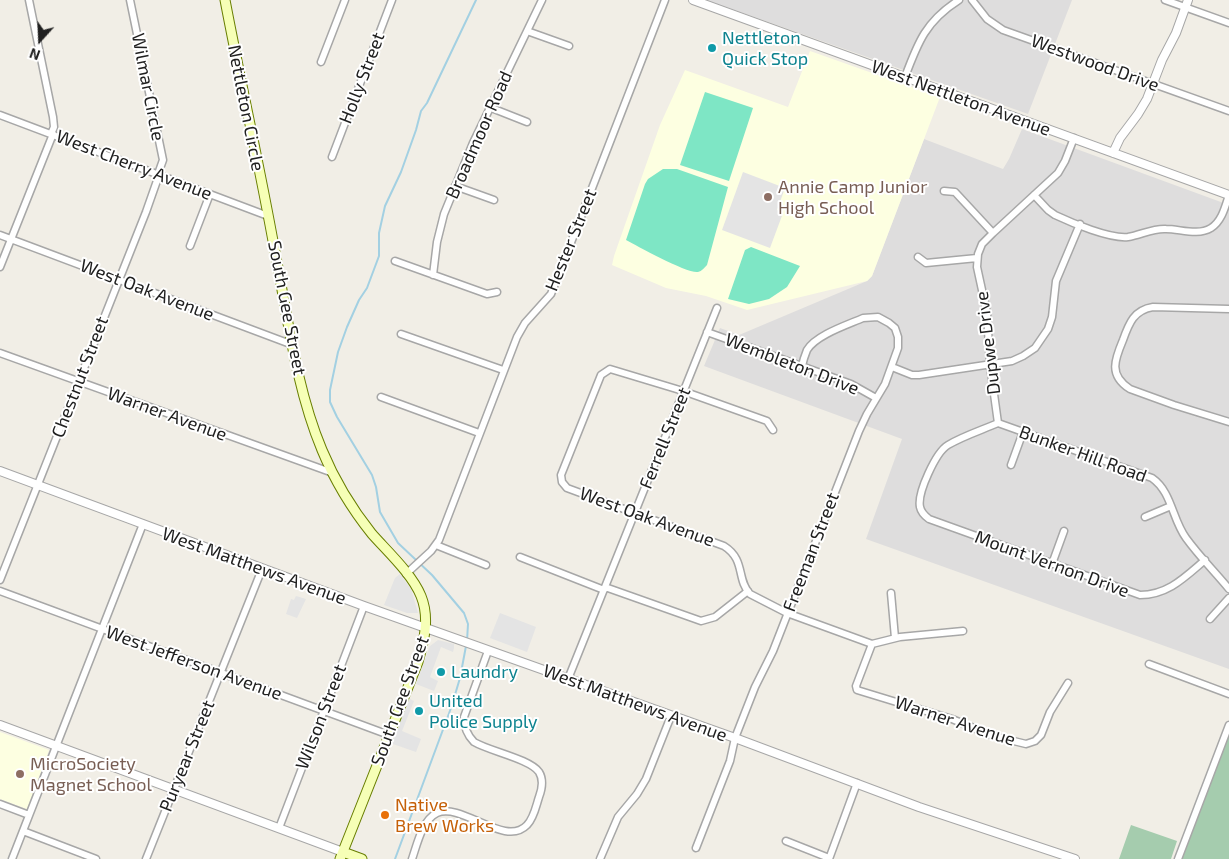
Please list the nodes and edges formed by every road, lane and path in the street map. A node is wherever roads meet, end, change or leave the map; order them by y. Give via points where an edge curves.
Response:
1 (29, 0) edge
2 (130, 0) edge
3 (225, 0) edge
4 (345, 0) edge
5 (392, 0) edge
6 (542, 0) edge
7 (665, 0) edge
8 (693, 0) edge
9 (959, 0) edge
10 (972, 0) edge
11 (1165, 0) edge
12 (1187, 3) edge
13 (1229, 23) edge
14 (527, 31) junction
15 (569, 46) dead end
16 (321, 62) dead end
17 (905, 77) junction
18 (1153, 84) junction
19 (490, 108) junction
20 (1229, 111) edge
21 (0, 115) edge
22 (527, 122) dead end
23 (52, 134) junction
24 (1074, 138) junction
25 (1113, 153) junction
26 (332, 157) dead end
27 (158, 174) junction
28 (455, 186) junction
29 (944, 191) dead end
30 (210, 194) junction
31 (1034, 195) junction
32 (1229, 195) edge
33 (494, 200) dead end
34 (268, 216) junction
35 (1080, 224) junction
36 (993, 233) junction
37 (0, 235) edge
38 (11, 239) junction
39 (190, 246) dead end
40 (918, 257) dead end
41 (978, 258) junction
42 (395, 261) dead end
43 (0, 267) edge
44 (434, 275) junction
45 (119, 280) junction
46 (497, 292) dead end
47 (717, 308) dead end
48 (1229, 309) edge
49 (708, 332) junction
50 (401, 334) dead end
51 (293, 345) junction
52 (0, 354) edge
53 (990, 365) junction
54 (802, 366) junction
55 (892, 367) junction
56 (504, 370) junction
57 (78, 382) junction
58 (684, 391) junction
59 (382, 397) dead end
60 (876, 398) junction
61 (1229, 422) edge
62 (998, 423) junction
63 (773, 430) dead end
64 (1022, 432) junction
65 (479, 433) junction
66 (1011, 465) dead end
67 (0, 471) edge
68 (334, 474) junction
69 (38, 486) junction
70 (1171, 506) junction
71 (635, 513) junction
72 (1145, 517) dead end
73 (143, 524) junction
74 (1064, 531) dead end
75 (436, 545) junction
76 (520, 557) dead end
77 (1205, 560) junction
78 (1052, 564) junction
79 (486, 565) dead end
80 (262, 569) junction
81 (409, 571) junction
82 (0, 580) edge
83 (605, 588) junction
84 (1229, 589) edge
85 (0, 591) edge
86 (748, 591) junction
87 (891, 593) dead end
88 (1229, 598) edge
89 (364, 606) junction
90 (788, 613) junction
91 (1210, 619) dead end
92 (426, 628) junction
93 (101, 629) junction
94 (963, 631) dead end
95 (895, 638) junction
96 (872, 644) junction
97 (488, 651) junction
98 (1149, 664) dead end
99 (220, 672) junction
100 (568, 679) junction
101 (1068, 683) dead end
102 (1229, 694) edge
103 (324, 710) junction
104 (671, 716) junction
105 (0, 725) edge
106 (1229, 725) edge
107 (389, 735) junction
108 (735, 738) junction
109 (57, 746) junction
110 (858, 783) junction
111 (173, 789) junction
112 (0, 804) edge
113 (29, 815) junction
114 (279, 828) junction
115 (23, 831) junction
116 (786, 841) dead end
117 (696, 848) dead end
118 (341, 855) edge
119 (12, 859) edge
120 (96, 859) edge
121 (146, 859) edge
122 (362, 859) edge
123 (412, 859) edge
124 (600, 859) edge
125 (829, 859) edge
126 (1074, 859) edge
127 (1178, 859) edge

1 - 23 street via 54,125
2 - 27 street, Wilmar Circle via 163,160
3 - 34 main road, Nettleton Circle
4 - 16 street
5 - 26 street, Holly Street
6 - 14 street, Broadmoor Road
7 - 56 street, Hester Street via 551,294 525,322
8 - 17 street, West Nettleton Avenue
9 - 17 street via 941,13 925,31
10 - 18 street, Westwood Drive via 987,19 1003,30
11 - 12 street
12 - 13 street
12 - 18 street
14 - 15 street
14 - 19 street, Broadmoor Road
17 - 24 street, West Nettleton Avenue
18 - 20 street, Westwood Drive
18 - 25 street
19 - 22 street
19 - 28 street, Broadmoor Road
21 - 23 street, West Cherry Avenue
23 - 27 street, West Cherry Avenue
23 - 38 street
24 - 25 street, West Nettleton Avenue
24 - 31 street via 1058,174
25 - 32 street, West Nettleton Avenue
27 - 30 street, West Cherry Avenue
27 - 45 street, Chestnut Street
28 - 33 street
28 - 44 street, Broadmoor Road via 437,242
29 - 36 street via 955,192
30 - 34 street, West Cherry Avenue
30 - 39 street
31 - 35 street via 1055,215
31 - 36 street
32 - 35 street via 1218,222 1202,232 1162,229 1117,237
34 - 51 main road, South Gee Street
35 - 53 street via 1056,281 1052,317 1045,336 1024,356
36 - 41 street via 982,244
37 - 38 street, West Oak Avenue
38 - 43 street
38 - 45 street, West Oak Avenue
40 - 41 street via 926,264
41 - 53 street, Dupwe Drive via 977,268 988,318
42 - 44 street
44 - 46 street via 487,294
45 - 51 street, West Oak Avenue
45 - 57 street, Chestnut Street
47 - 49 street, Ferrell Street
48 - 61 street via 1153,307 1138,312 1129,322 1115,364 1118,377 1130,389
49 - 54 street, Wembleton Drive
49 - 58 street, Ferrell Street
50 - 56 street
51 - 68 main road, South Gee Street via 307,406
52 - 57 street, Warner Avenue
53 - 55 street via 919,375
53 - 62 street, Dupwe Drive
54 - 55 street, Freeman Street via 813,342 871,316 885,320 895,328 899,341
54 - 60 street, Wembleton Drive via 851,384
55 - 60 street, Freeman Street
56 - 65 street, Hester Street
57 - 68 street, Warner Avenue
57 - 69 street, Chestnut Street
58 - 63 street via 767,421
58 - 71 street, Ferrell Street
58 - 71 street, West Oak Avenue via 616,369 602,373 562,482 567,488
59 - 65 street
60 - 90 street, Freeman Street via 858,431
62 - 64 street, Bunker Hill Road
62 - 78 street, Mount Vernon Drive via 947,445 940,452 920,497 923,514 932,521
64 - 66 street
64 - 70 street, Bunker Hill Road via 1152,478 1163,488
65 - 75 street, Hester Street
67 - 69 street, West Matthews Avenue
68 - 81 main road, South Gee Street via 371,532
69 - 73 street, West Matthews Avenue
69 - 82 street, Chestnut Street
70 - 72 street
70 - 77 street, Bunker Hill Road via 1181,530
71 - 83 street, Ferrell Street
71 - 86 street, West Oak Avenue via 729,549 739,562
73 - 80 street, West Matthews Avenue
73 - 93 street
74 - 78 street
75 - 79 street
75 - 81 street, Hester Street
76 - 83 street
77 - 78 street, Mount Vernon Drive via 1173,586 1150,595 1132,593
77 - 84 street, Bunker Hill Road
80 - 89 street, West Matthews Avenue
80 - 99 street, Puryear Street
81 - 92 main road, South Gee Street via 421,596
83 - 86 street via 701,621 715,617
83 - 100 street, Ferrell Street
85 - 93 street, West Jefferson Avenue
86 - 90 street
87 - 95 street
88 - 91 street
89 - 92 street, West Matthews Avenue
89 - 103 street, Wilson Street
90 - 96 street
90 - 108 street, Freeman Street
92 - 97 street, West Matthews Avenue
92 - 107 main road, South Gee Street via 418,662
93 - 99 street, West Jefferson Avenue
93 - 109 street
94 - 95 street
95 - 96 street
96 - 101 street, Warner Avenue via 857,690 1026,744 1041,735 1050,712
97 - 100 street, West Matthews Avenue
97 - 123 street via 464,717 464,727 478,744 538,771 542,790 527,825 511,832 450,812 439,813 426,822
98 - 102 street
99 - 103 street, West Jefferson Avenue
99 - 111 street, Puryear Street
100 - 104 street, West Matthews Avenue
103 - 107 street, West Jefferson Avenue
103 - 114 street, Wilson Street
104 - 108 street, West Matthews Avenue
104 - 124 street via 646,779 618,817
105 - 109 street
106 - 127 street
107 - 118 main road, South Gee Street
108 - 110 street, West Matthews Avenue
108 - 117 street, Freeman Street via 730,761
109 - 111 street
109 - 113 street
110 - 125 street
110 - 126 street, West Matthews Avenue
111 - 114 street
111 - 121 street, Puryear Street
112 - 113 street
113 - 115 street
114 - 118 street
115 - 119 street
115 - 120 street
116 - 125 street
118 - 122 main road

